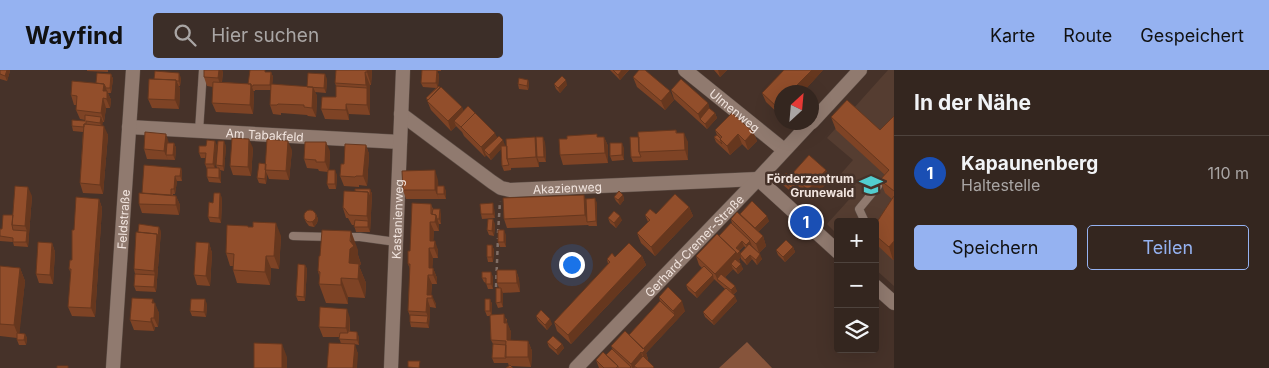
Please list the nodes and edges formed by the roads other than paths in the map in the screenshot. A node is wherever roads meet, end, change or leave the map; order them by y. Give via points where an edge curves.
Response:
1 (133, 70) edge
2 (203, 70) edge
3 (403, 70) edge
4 (685, 70) edge
5 (860, 70) edge
6 (401, 114) junction
7 (819, 114) edge
8 (129, 127) junction
9 (803, 130) edge
10 (199, 131) junction
11 (400, 142) junction
12 (784, 150) junction
13 (758, 179) junction
14 (878, 186) edge
15 (863, 218) edge
16 (293, 236) dead end
17 (396, 242) junction
18 (834, 248) edge
19 (879, 290) edge
20 (894, 303) edge
21 (113, 368) edge
22 (391, 368) edge
23 (576, 368) edge

1 - 8 street, Feldstraße
2 - 10 lane
3 - 6 street, Kastanienweg
4 - 12 street, Ulmenweg
5 - 7 street, Gerhard-Cremer-Straße
6 - 11 street, Kastanienweg
6 - 13 street, Akazienweg via 501,188 510,190
8 - 10 street, Am Tabakfeld
8 - 21 street, Feldstraße
9 - 12 street, Gerhard-Cremer-Straße
10 - 11 street, Am Tabakfeld
11 - 17 street, Kastanienweg
12 - 13 street, Gerhard-Cremer-Straße
13 - 18 street
13 - 23 street, Gerhard-Cremer-Straße
14 - 15 lane via 859,209
16 - 17 lane
17 - 22 street, Kastanienweg
19 - 20 street

